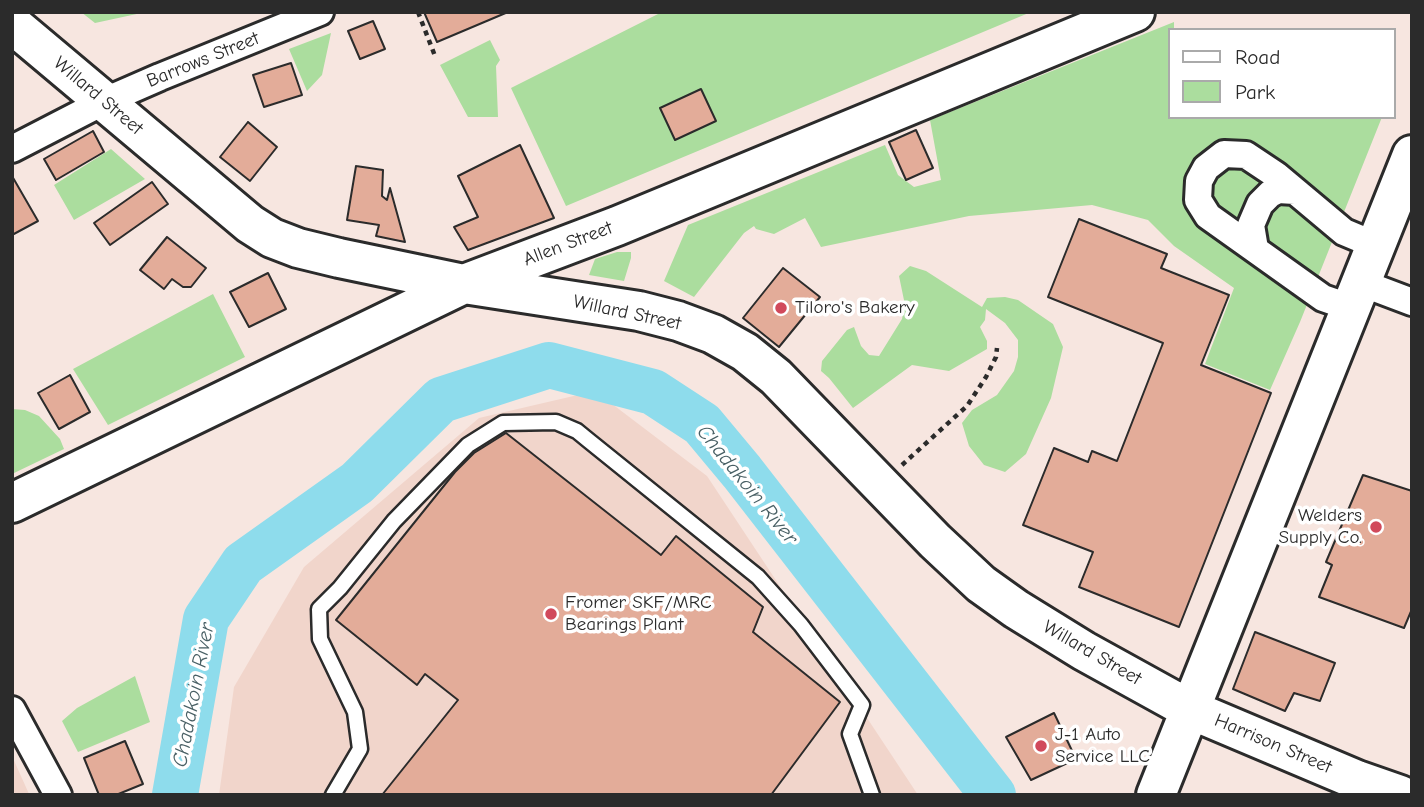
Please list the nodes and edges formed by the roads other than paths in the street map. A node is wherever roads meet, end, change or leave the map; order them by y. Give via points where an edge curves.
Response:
1 (320, 12) edge
2 (1135, 12) edge
3 (12, 24) edge
4 (105, 101) junction
5 (12, 149) edge
6 (1412, 155) edge
7 (1295, 191) junction
8 (1375, 245) junction
9 (1255, 249) junction
10 (464, 284) junction
11 (1354, 295) junction
12 (1412, 302) edge
13 (12, 503) edge
14 (1189, 709) junction
15 (12, 710) edge
16 (58, 795) edge
17 (333, 795) edge
18 (872, 795) edge
19 (1156, 795) edge
20 (1400, 795) edge

1 - 4 street, Barrows Street
2 - 10 street, Allen Street via 617,226
3 - 4 street, Willard Street
4 - 5 street, Barrows Street
4 - 10 street, Willard Street via 272,238 339,258
6 - 8 street
7 - 8 street via 1344,232
7 - 9 street via 1278,190 1260,204 1251,225
7 - 9 street via 1246,155 1224,154 1206,168 1197,190 1201,207
8 - 11 street
9 - 11 street via 1323,298
10 - 13 street, Allen Street
10 - 14 street, Willard Street via 639,311 713,334 746,352 981,584 1084,651
11 - 12 street
11 - 14 street
14 - 19 street
14 - 20 street, Harrison Street
15 - 16 street
17 - 18 lane via 360,749 355,712 320,639 319,609 394,521 468,445 503,423 556,422 577,432 758,577 801,625 862,705 850,734

